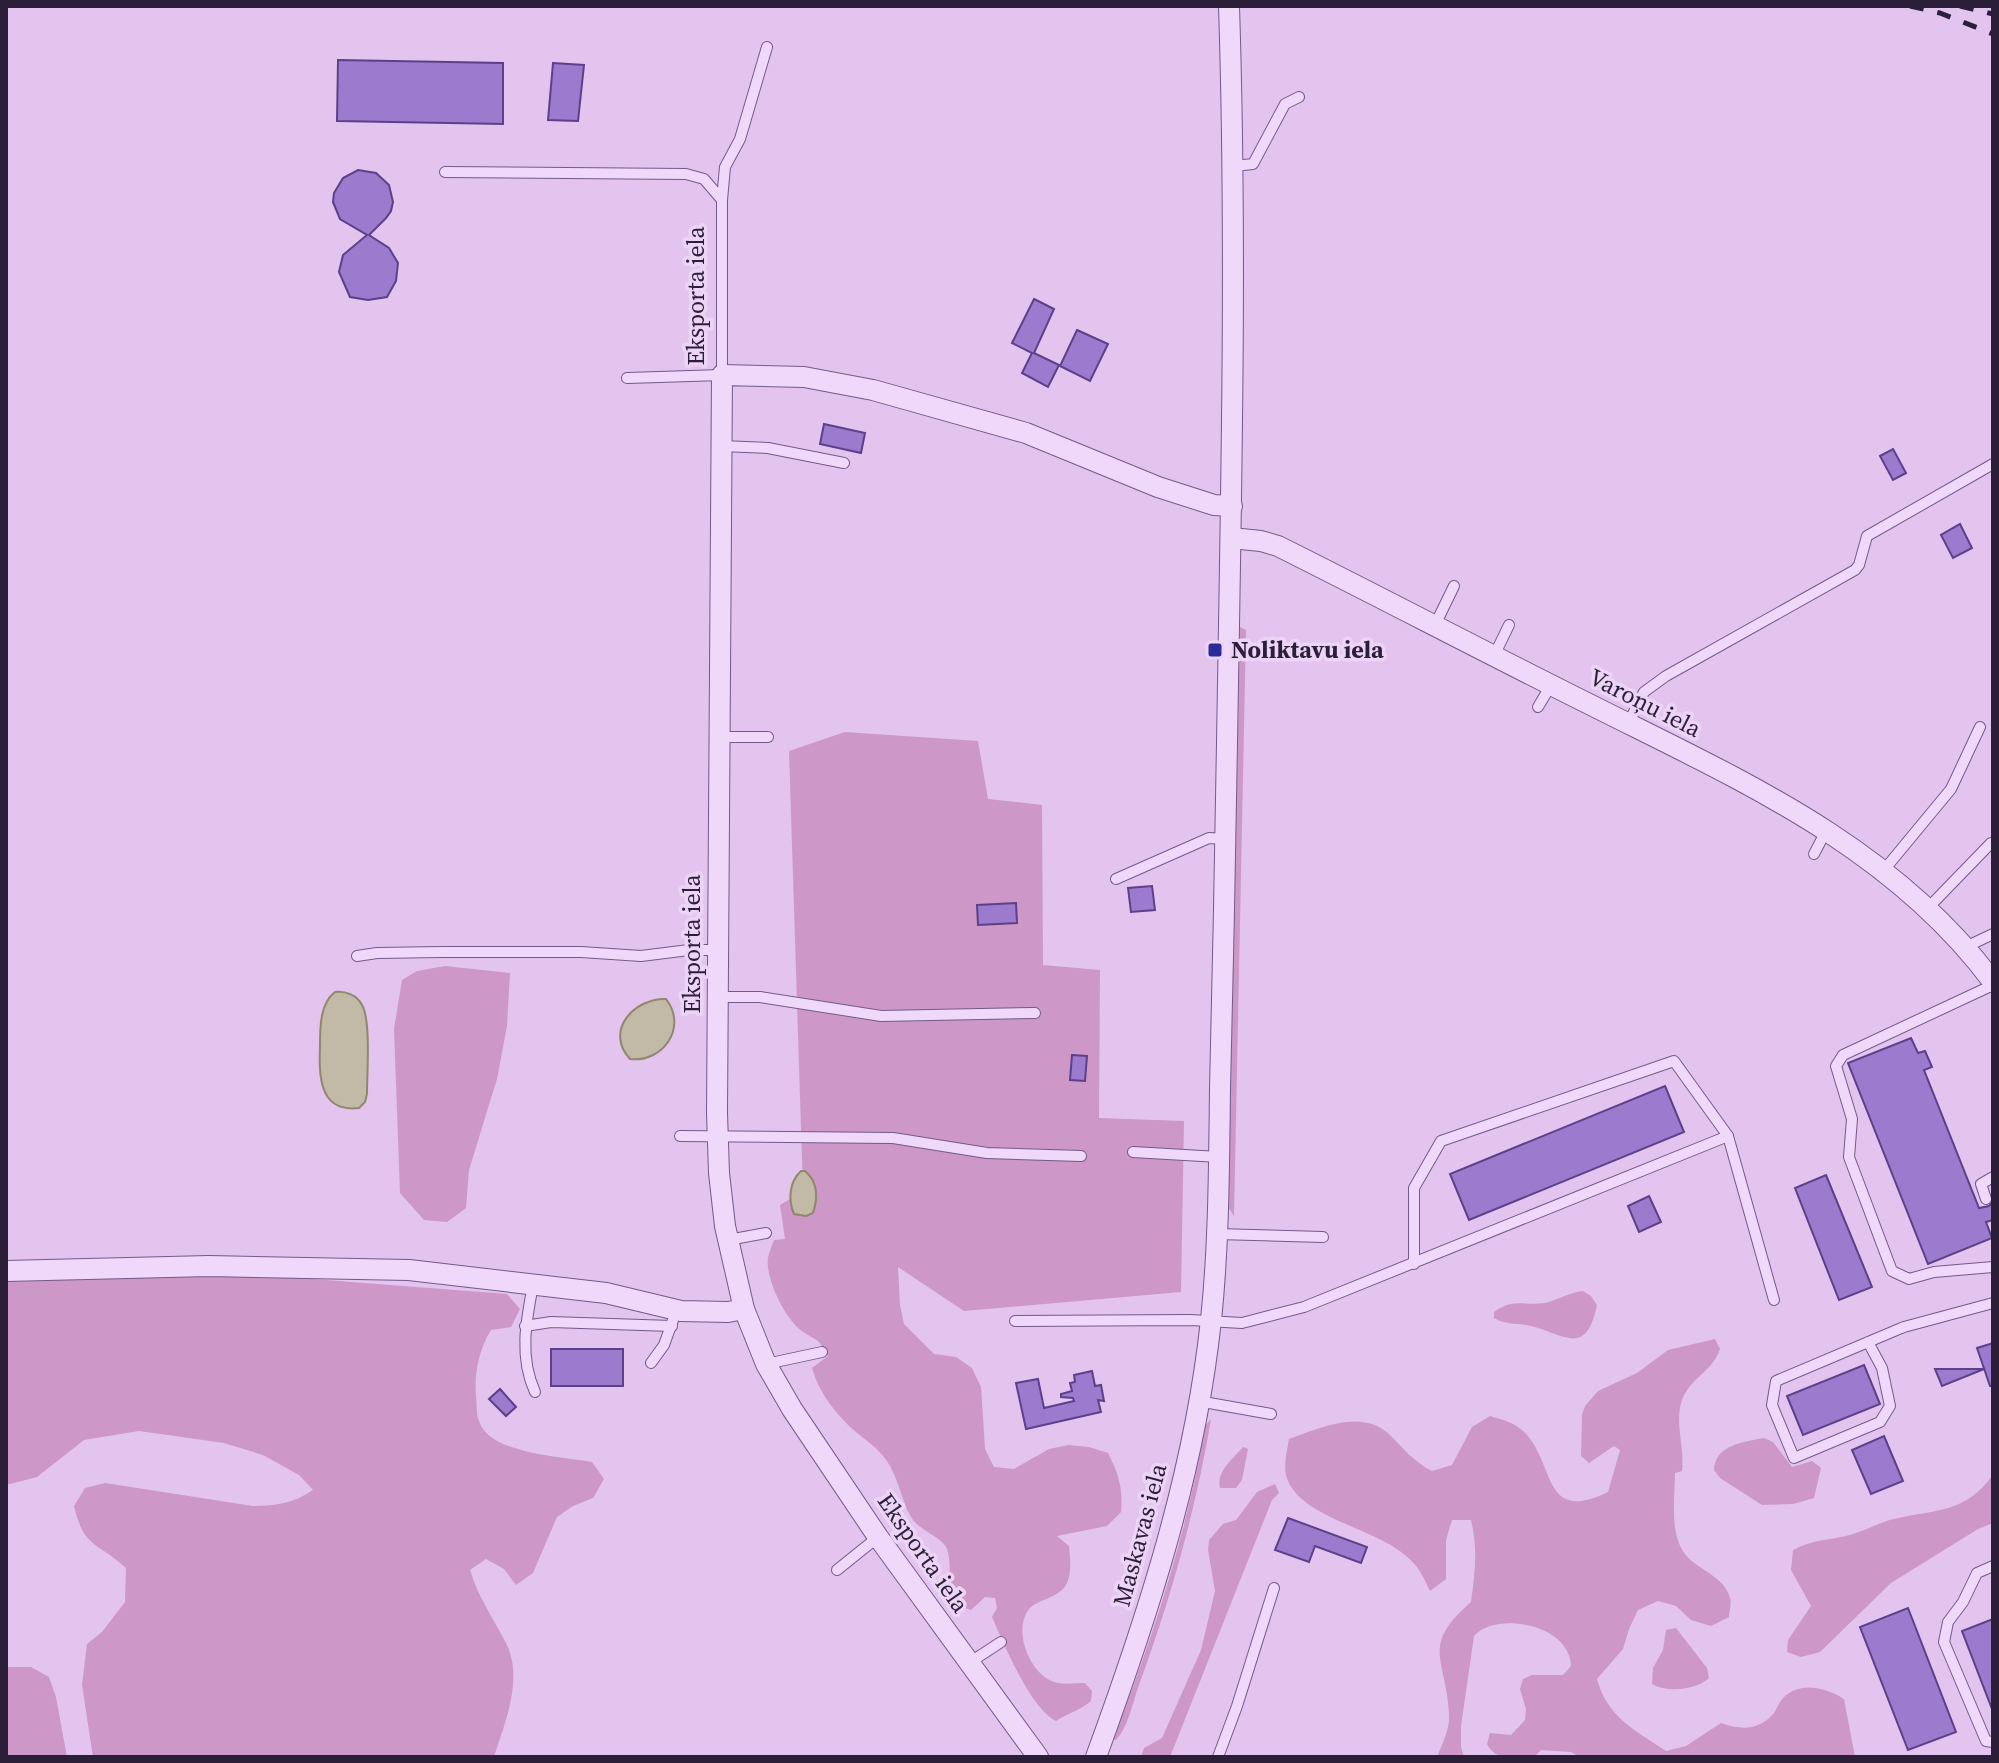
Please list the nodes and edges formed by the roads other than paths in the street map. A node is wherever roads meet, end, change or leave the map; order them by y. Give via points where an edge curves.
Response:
1 (1229, 6) edge
2 (767, 47) dead end
3 (1299, 97) dead end
4 (1234, 166) junction
5 (445, 172) dead end
6 (722, 200) junction
7 (722, 375) junction
8 (627, 378) dead end
9 (721, 446) junction
10 (844, 463) dead end
11 (1993, 464) edge
12 (1232, 506) junction
13 (1231, 538) junction
14 (1454, 586) dead end
15 (1435, 625) junction
16 (1509, 625) dead end
17 (1494, 656) junction
18 (1551, 685) junction
19 (1538, 707) dead end
20 (1628, 724) junction
21 (1980, 727) dead end
22 (719, 737) junction
23 (768, 737) dead end
24 (1826, 831) junction
25 (1226, 839) junction
26 (1991, 843) dead end
27 (1814, 854) dead end
28 (1884, 870) junction
29 (1116, 879) dead end
30 (1928, 908) junction
31 (1993, 934) edge
32 (1967, 949) junction
33 (718, 950) junction
34 (357, 956) dead end
35 (1993, 984) edge
36 (718, 997) junction
37 (1035, 1013) dead end
38 (680, 1136) dead end
39 (718, 1136) junction
40 (1728, 1136) junction
41 (1133, 1152) dead end
42 (1081, 1156) dead end
43 (1219, 1157) junction
44 (1993, 1177) edge
45 (1986, 1199) dead end
46 (766, 1233) dead end
47 (1217, 1234) junction
48 (1323, 1237) dead end
49 (728, 1240) junction
50 (1414, 1264) junction
51 (1993, 1267) edge
52 (6, 1271) edge
53 (533, 1285) junction
54 (1774, 1300) dead end
55 (1993, 1303) edge
56 (744, 1309) junction
57 (674, 1318) junction
58 (1015, 1321) dead end
59 (1211, 1321) junction
60 (525, 1326) junction
61 (1868, 1342) junction
62 (822, 1352) dead end
63 (651, 1363) dead end
64 (766, 1364) junction
65 (535, 1392) dead end
66 (1198, 1401) junction
67 (1271, 1414) dead end
68 (878, 1537) junction
69 (1993, 1566) edge
70 (837, 1570) dead end
71 (1274, 1588) dead end
72 (1001, 1642) dead end
73 (969, 1663) junction
74 (1993, 1742) edge
75 (1038, 1757) edge
76 (1096, 1757) edge
77 (1218, 1757) edge

1 - 4 street
2 - 6 lane, Eksporta iela via 740,139 725,167
3 - 4 lane via 1285,104 1253,164
4 - 12 street
5 - 6 lane via 686,174 704,179
6 - 7 lane, Eksporta iela
7 - 8 lane
7 - 9 street, Eksporta iela
7 - 12 street via 804,377 873,390 1026,433 1158,487
9 - 10 lane via 768,448
9 - 22 street, Eksporta iela
11 - 20 lane via 1867,536 1855,570 1655,684 1644,692
12 - 13 street
13 - 15 street, Varoņu iela via 1278,546
13 - 25 street
14 - 15 lane
15 - 17 street, Varoņu iela
16 - 17 lane
17 - 18 street, Varoņu iela
18 - 19 lane
18 - 20 street, Varoņu iela
20 - 24 street, Varoņu iela
21 - 28 lane via 1951,789
22 - 23 lane
22 - 33 street, Eksporta iela
24 - 27 lane
24 - 28 street, Varoņu iela
25 - 29 lane via 1209,838
25 - 43 street
26 - 30 lane
28 - 30 street, Varoņu iela
30 - 32 street, Varoņu iela
31 - 32 lane
32 - 35 street, Varoņu iela
33 - 34 lane via 641,956
33 - 36 street, Eksporta iela
35 - 51 lane via 1843,1055 1836,1066 1852,1119 1849,1157 1892,1271 1909,1279
36 - 37 lane via 760,997 881,1016
36 - 39 street, Eksporta iela
38 - 39 lane
39 - 42 lane via 893,1138 987,1153
39 - 49 street, Eksporta iela
40 - 50 lane
40 - 50 lane via 1674,1061 1441,1141 1414,1188
40 - 54 lane
41 - 43 lane
43 - 47 street
44 - 45 lane via 1981,1184
46 - 49 lane
47 - 48 lane
47 - 59 street
49 - 56 street, Eksporta iela
50 - 59 lane via 1304,1307 1242,1323
52 - 53 street via 311,1267 409,1270
53 - 57 street via 606,1293
53 - 60 lane
55 - 61 lane
56 - 57 street
56 - 64 street, Eksporta iela
57 - 60 lane
57 - 63 lane
58 - 59 lane
59 - 66 street, Maskavas iela
60 - 65 lane via 528,1377
61 - 61 lane via 1776,1381 1772,1405 1794,1458 1880,1422 1890,1406 1882,1368
62 - 64 lane
64 - 68 street, Eksporta iela
66 - 67 lane
66 - 76 street, Maskavas iela via 1155,1590
68 - 70 lane
68 - 73 street, Eksporta iela
69 - 74 lane via 1977,1573 1948,1622 1944,1642 1986,1741
71 - 77 lane
72 - 73 lane
73 - 75 street, Eksporta iela

